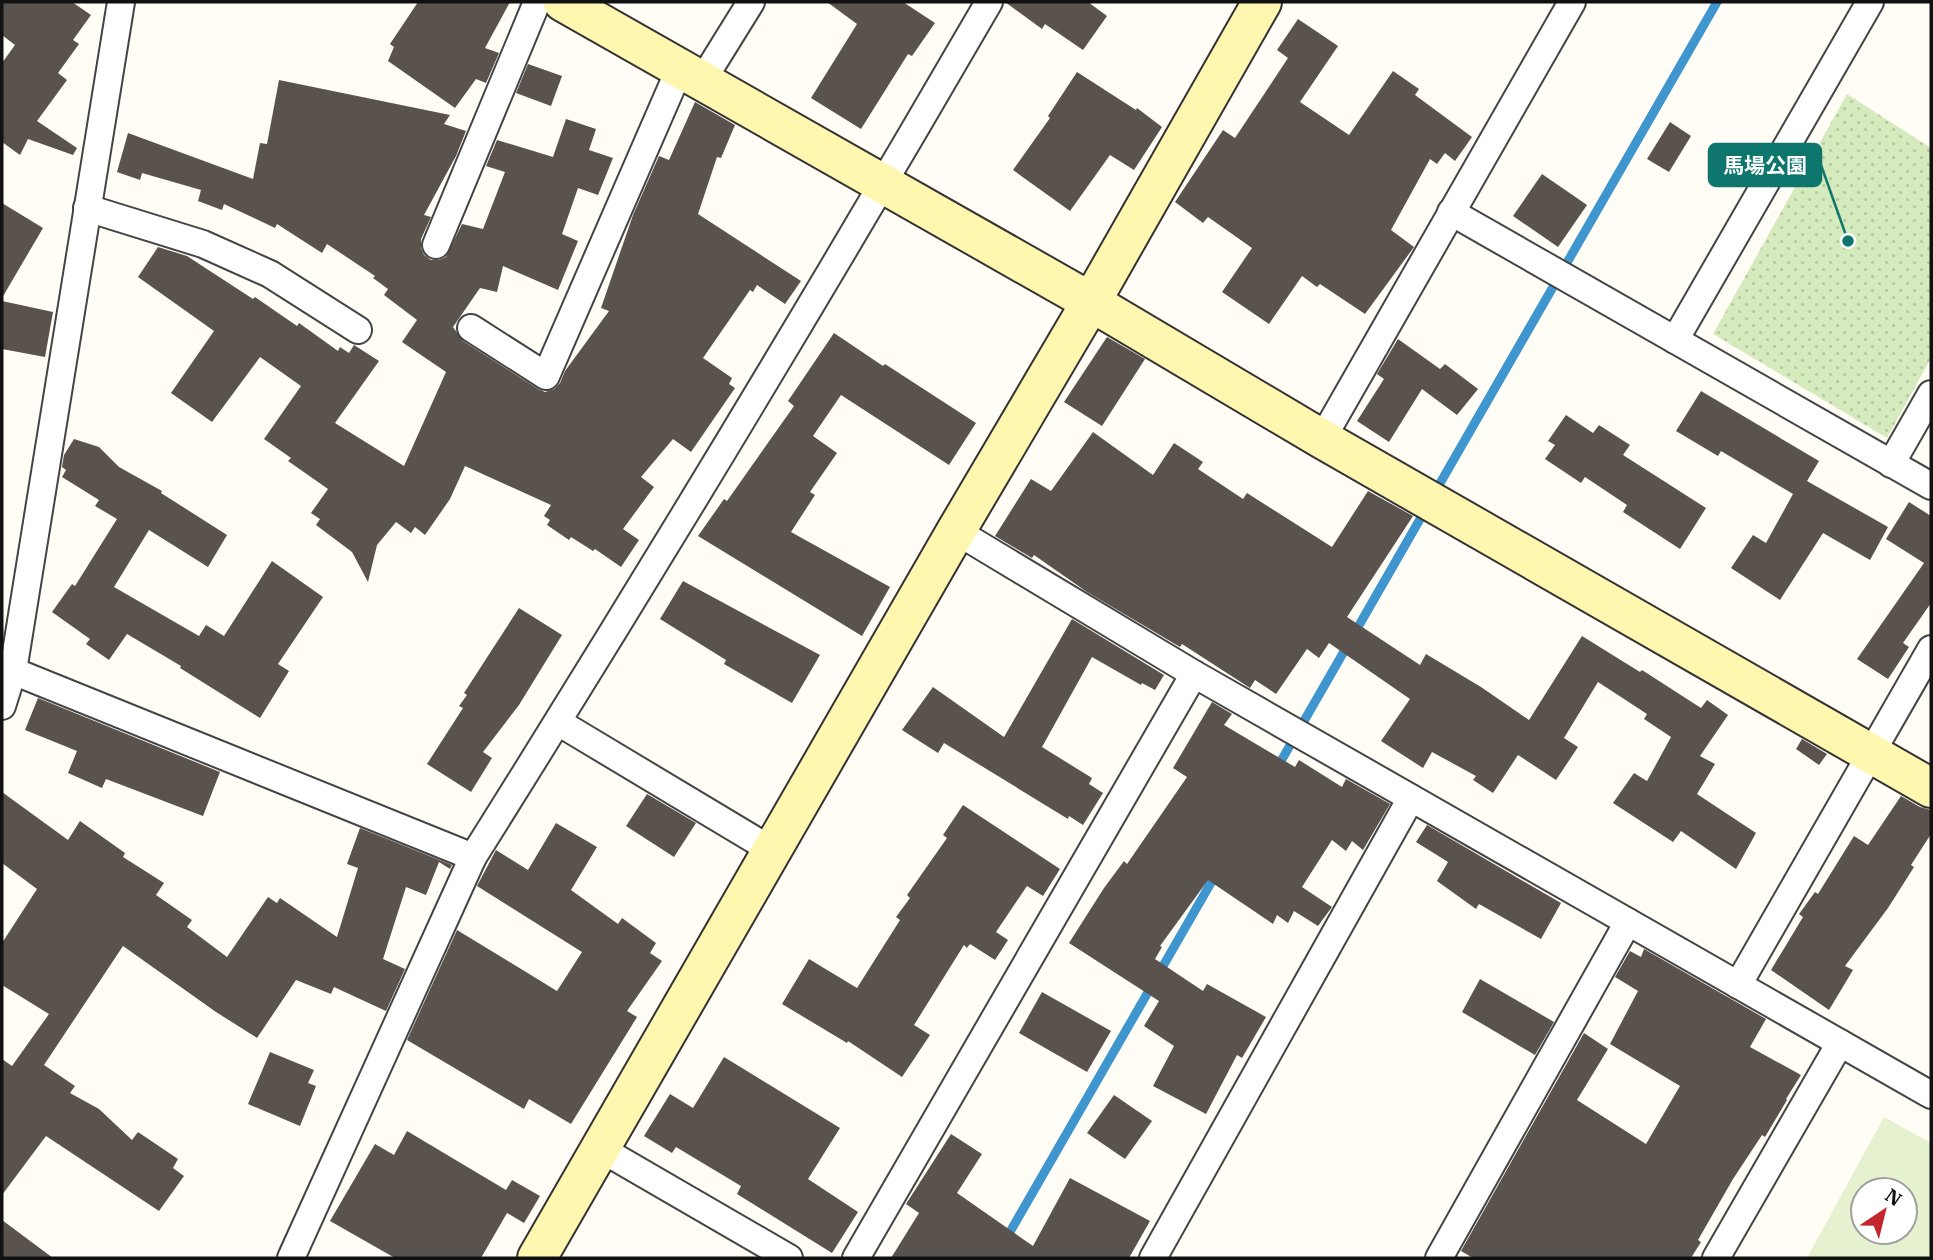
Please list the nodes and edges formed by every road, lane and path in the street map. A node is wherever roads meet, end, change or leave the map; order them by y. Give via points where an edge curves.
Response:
1 (121, 2) edge
2 (537, 2) edge
3 (564, 2) edge
4 (751, 2) edge
5 (989, 2) edge
6 (1262, 2) edge
7 (1572, 2) edge
8 (1870, 2) edge
9 (691, 75) junction
10 (883, 184) junction
11 (87, 208) junction
12 (1451, 212) junction
13 (436, 245) dead end
14 (1091, 302) junction
15 (471, 328) dead end
16 (358, 330) dead end
17 (1675, 340) junction
18 (1931, 394) edge
19 (1322, 439) junction
20 (1891, 464) junction
21 (1931, 486) edge
22 (956, 531) junction
23 (1931, 649) edge
24 (13, 671) junction
25 (1194, 674) junction
26 (2, 706) edge
27 (558, 722) junction
28 (1872, 754) junction
29 (1931, 788) edge
30 (1411, 798) junction
31 (773, 851) junction
32 (473, 857) junction
33 (1628, 922) junction
34 (1738, 985) junction
35 (1840, 1043) junction
36 (1931, 1095) edge
37 (601, 1149) junction
38 (291, 1258) edge
39 (537, 1258) edge
40 (789, 1258) edge
41 (856, 1258) edge
42 (1153, 1258) edge
43 (1439, 1258) edge
44 (1716, 1258) edge

1 - 11 street
2 - 13 street
3 - 9 street
4 - 9 street
5 - 10 street
6 - 14 street
7 - 12 street
8 - 17 street
9 - 10 street
9 - 15 street via 546,376
10 - 14 street
10 - 27 street
11 - 16 street via 203,244 270,274
11 - 24 street
12 - 17 street
12 - 19 street
14 - 19 street
14 - 22 street
17 - 20 street
18 - 20 street
19 - 28 street
20 - 21 street
22 - 25 street
22 - 31 street
23 - 28 street
24 - 26 street
24 - 32 street
25 - 30 street
25 - 41 street
27 - 31 street
27 - 32 street
28 - 29 street
28 - 34 street
30 - 33 street
30 - 42 street
31 - 37 street
32 - 38 street
33 - 34 street
33 - 43 street
34 - 35 street
35 - 36 street
35 - 44 street
37 - 39 street
37 - 40 street

